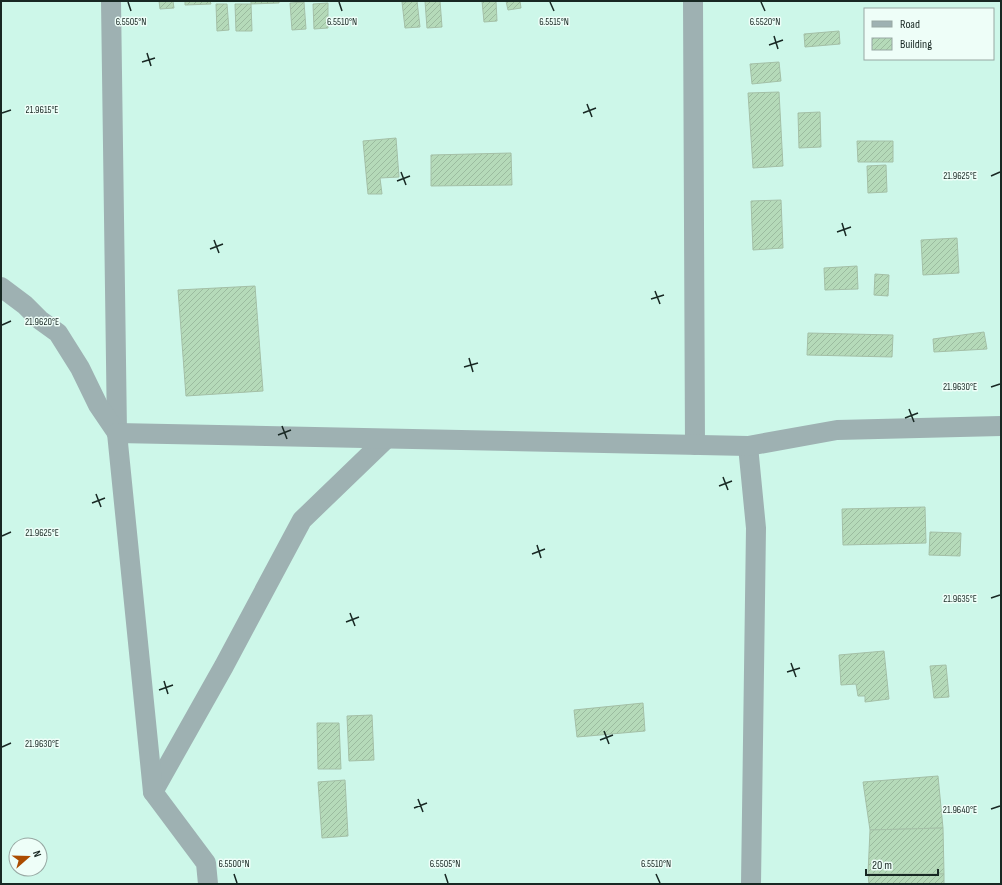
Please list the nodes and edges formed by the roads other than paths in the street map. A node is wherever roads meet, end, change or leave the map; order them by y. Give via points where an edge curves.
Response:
1 (111, 1) edge
2 (693, 1) edge
3 (1, 287) edge
4 (1001, 426) edge
5 (117, 433) junction
6 (386, 439) junction
7 (695, 445) junction
8 (748, 446) junction
9 (153, 792) junction
10 (208, 884) edge
11 (751, 884) edge

1 - 5 street
2 - 7 street
3 - 5 street via 58,332 98,405
4 - 8 street via 837,430
5 - 6 street
5 - 9 street
6 - 7 street
6 - 9 street via 302,520
7 - 8 street
8 - 11 street via 756,528
9 - 10 street via 206,863

